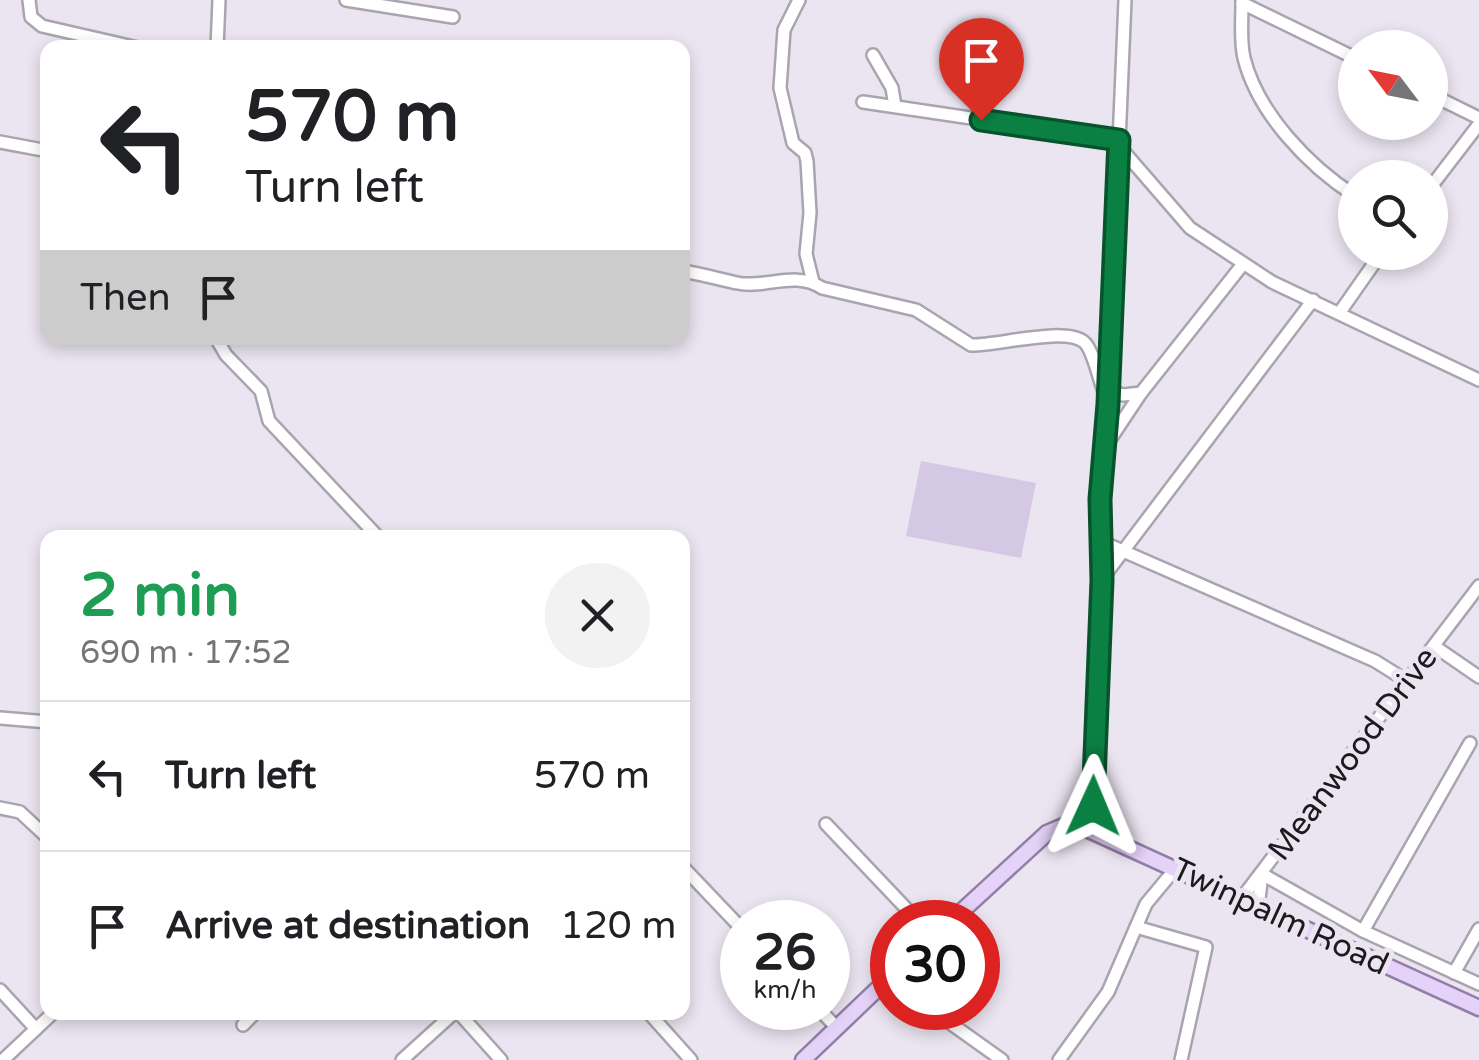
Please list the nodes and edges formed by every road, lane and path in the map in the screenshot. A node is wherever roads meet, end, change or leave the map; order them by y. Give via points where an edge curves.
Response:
1 (29, 0) edge
2 (219, 0) edge
3 (346, 0) edge
4 (799, 0) edge
5 (1125, 0) edge
6 (1242, 2) edge
7 (453, 17) dead end
8 (103, 40) edge
9 (217, 40) edge
10 (1338, 50) edge
11 (873, 55) dead end
12 (863, 102) dead end
13 (1448, 104) edge
14 (894, 106) junction
15 (1479, 121) edge
16 (0, 142) edge
17 (1119, 143) junction
18 (40, 150) edge
19 (1448, 163) edge
20 (1338, 185) edge
21 (1242, 264) junction
22 (1369, 270) edge
23 (690, 273) edge
24 (812, 282) junction
25 (1313, 300) junction
26 (1340, 312) junction
27 (220, 345) edge
28 (1479, 380) edge
29 (1142, 393) junction
30 (1108, 397) junction
31 (1105, 446) junction
32 (371, 530) edge
33 (1100, 541) junction
34 (1124, 553) junction
35 (1102, 580) junction
36 (1479, 586) edge
37 (1434, 646) junction
38 (1479, 677) edge
39 (1407, 680) junction
40 (0, 718) edge
41 (40, 721) edge
42 (1470, 742) dead end
43 (0, 808) edge
44 (826, 824) dead end
45 (40, 831) edge
46 (1096, 832) junction
47 (1176, 869) junction
48 (690, 874) edge
49 (1262, 874) junction
50 (1240, 899) junction
51 (898, 900) edge
52 (974, 900) edge
53 (720, 906) edge
54 (1258, 907) junction
55 (1136, 928) junction
56 (1479, 929) edge
57 (1363, 931) junction
58 (1454, 973) junction
59 (1479, 984) edge
60 (0, 990) edge
61 (870, 999) edge
62 (1479, 1008) edge
63 (850, 1016) edge
64 (46, 1020) edge
65 (247, 1020) edge
66 (447, 1020) edge
67 (464, 1020) edge
68 (655, 1020) edge
69 (242, 1025) dead end
70 (36, 1029) junction
71 (835, 1030) edge
72 (959, 1030) edge
73 (810, 1057) edge
74 (3, 1060) edge
75 (402, 1060) edge
76 (501, 1060) edge
77 (691, 1060) edge
78 (1002, 1060) edge
79 (1059, 1060) edge
80 (1181, 1060) edge

1 - 8 street via 31,17 42,26
2 - 9 street
3 - 7 street
4 - 24 street via 784,30 780,88 793,143 807,161
5 - 17 street
6 - 10 street
6 - 20 street via 1243,57 1279,127
11 - 14 street via 892,88
12 - 14 street
13 - 15 street
14 - 17 street
15 - 19 street
16 - 18 street
17 - 21 street via 1190,228
17 - 30 street
21 - 25 street
21 - 29 street
22 - 26 street
23 - 24 street via 737,283
24 - 30 street via 916,310 972,345 1022,338 1084,341
25 - 26 street
25 - 34 street
26 - 28 street
27 - 32 street via 262,391 269,421
29 - 30 street
29 - 31 street
30 - 31 street
31 - 33 street
33 - 34 street
33 - 35 street
34 - 35 street
34 - 39 street
35 - 46 street
36 - 37 street, Meanwood Drive
37 - 38 street
37 - 39 street, Meanwood Drive
39 - 49 street, Meanwood Drive
40 - 41 street
42 - 57 street
43 - 45 street via 20,812
44 - 51 street
46 - 47 main road, Twinpalm Road
46 - 52 main road, Twinpalm Road via 1066,824 1047,833
47 - 50 main road, Twinpalm Road
47 - 55 street via 1146,904
48 - 53 street
49 - 50 street, Meanwood Drive
49 - 54 street
49 - 57 street
50 - 54 main road, Twinpalm Road
54 - 62 main road, Twinpalm Road
55 - 79 street via 1108,992
55 - 80 street via 1206,947
56 - 58 street
57 - 58 street
58 - 59 street
60 - 70 street
61 - 63 main road
64 - 70 street
65 - 69 street
66 - 75 street
67 - 76 street
68 - 77 street
70 - 74 street
71 - 73 main road
72 - 78 street

